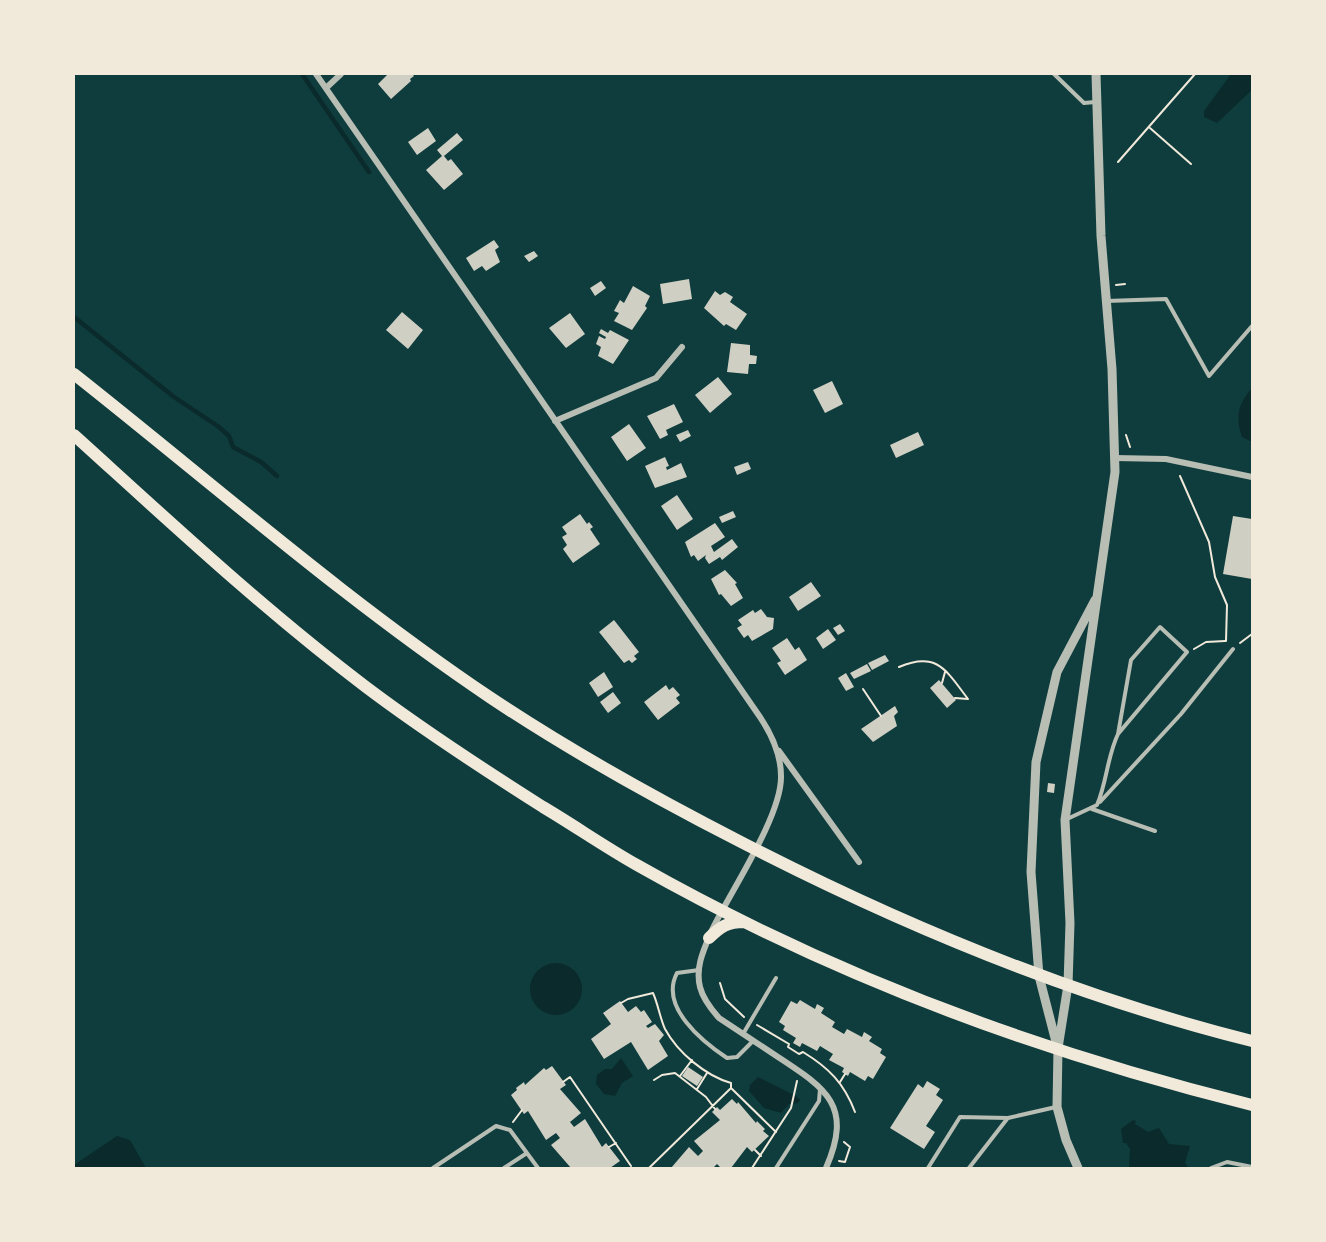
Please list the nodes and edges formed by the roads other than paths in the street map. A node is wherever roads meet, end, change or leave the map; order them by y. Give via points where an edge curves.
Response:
1 (316, 74) edge
2 (341, 74) edge
3 (1054, 74) edge
4 (1096, 74) edge
5 (326, 88) junction
6 (1097, 101) junction
7 (1104, 301) junction
8 (1252, 326) edge
9 (682, 347) dead end
10 (74, 374) edge
11 (555, 422) junction
12 (74, 435) edge
13 (1115, 458) junction
14 (1252, 477) edge
15 (1099, 592) junction
16 (1233, 649) road end
17 (1118, 734) junction
18 (777, 747) junction
19 (1097, 805) junction
20 (1092, 809) junction
21 (1065, 820) junction
22 (1155, 831) dead end
23 (755, 849) junction
24 (859, 862) dead end
25 (722, 909) junction
26 (747, 921) junction
27 (709, 938) junction
28 (699, 970) junction
29 (1039, 976) junction
30 (776, 978) dead end
31 (1068, 985) junction
32 (743, 1034) junction
33 (753, 1041) junction
34 (1252, 1041) edge
35 (1058, 1048) junction
36 (821, 1086) junction
37 (1252, 1105) edge
38 (1057, 1107) junction
39 (1008, 1118) junction
40 (526, 1153) junction
41 (1252, 1167) edge
42 (433, 1168) edge
43 (504, 1168) edge
44 (538, 1168) edge
45 (776, 1168) edge
46 (826, 1168) edge
47 (928, 1168) edge
48 (969, 1168) edge
49 (1078, 1168) edge
50 (1211, 1168) edge

1 - 5 street
2 - 5 street
3 - 6 lane via 1084,103
4 - 6 street
5 - 11 street
6 - 7 street
7 - 8 lane via 1166,299 1209,376
7 - 13 street via 1112,369
9 - 11 street via 656,378
10 - 23 main road via 299,555 490,697 591,762
11 - 18 street
12 - 25 main road via 165,520 290,627 401,713 636,864
13 - 14 street via 1166,459
13 - 15 street
15 - 21 street
15 - 29 street via 1057,672 1036,762 1031,872
16 - 19 lane via 1173,723
17 - 17 lane via 1187,652 1160,627 1131,660
17 - 19 lane
18 - 23 street via 780,786
18 - 24 street
19 - 20 lane
20 - 21 lane
20 - 22 lane
21 - 31 street via 1070,923
23 - 25 street
23 - 29 main road via 910,922
25 - 26 main road
25 - 27 street
26 - 27 main road via 731,922
26 - 35 main road via 900,992
27 - 28 street
28 - 32 street via 700,987 707,1003 719,1018
28 - 33 lane via 677,973 672,982 673,995 692,1028 706,1044 727,1058 737,1057
29 - 31 main road
29 - 35 street
30 - 32 lane
31 - 34 main road
31 - 35 street
32 - 33 street
33 - 36 street
35 - 37 main road
35 - 38 street
36 - 45 lane via 819,1101
36 - 46 street via 831,1101 837,1137
38 - 39 lane
38 - 49 street
39 - 47 lane via 960,1117
39 - 48 lane
40 - 42 lane via 510,1130 496,1126
40 - 43 lane
40 - 44 lane
41 - 50 lane via 1227,1162

